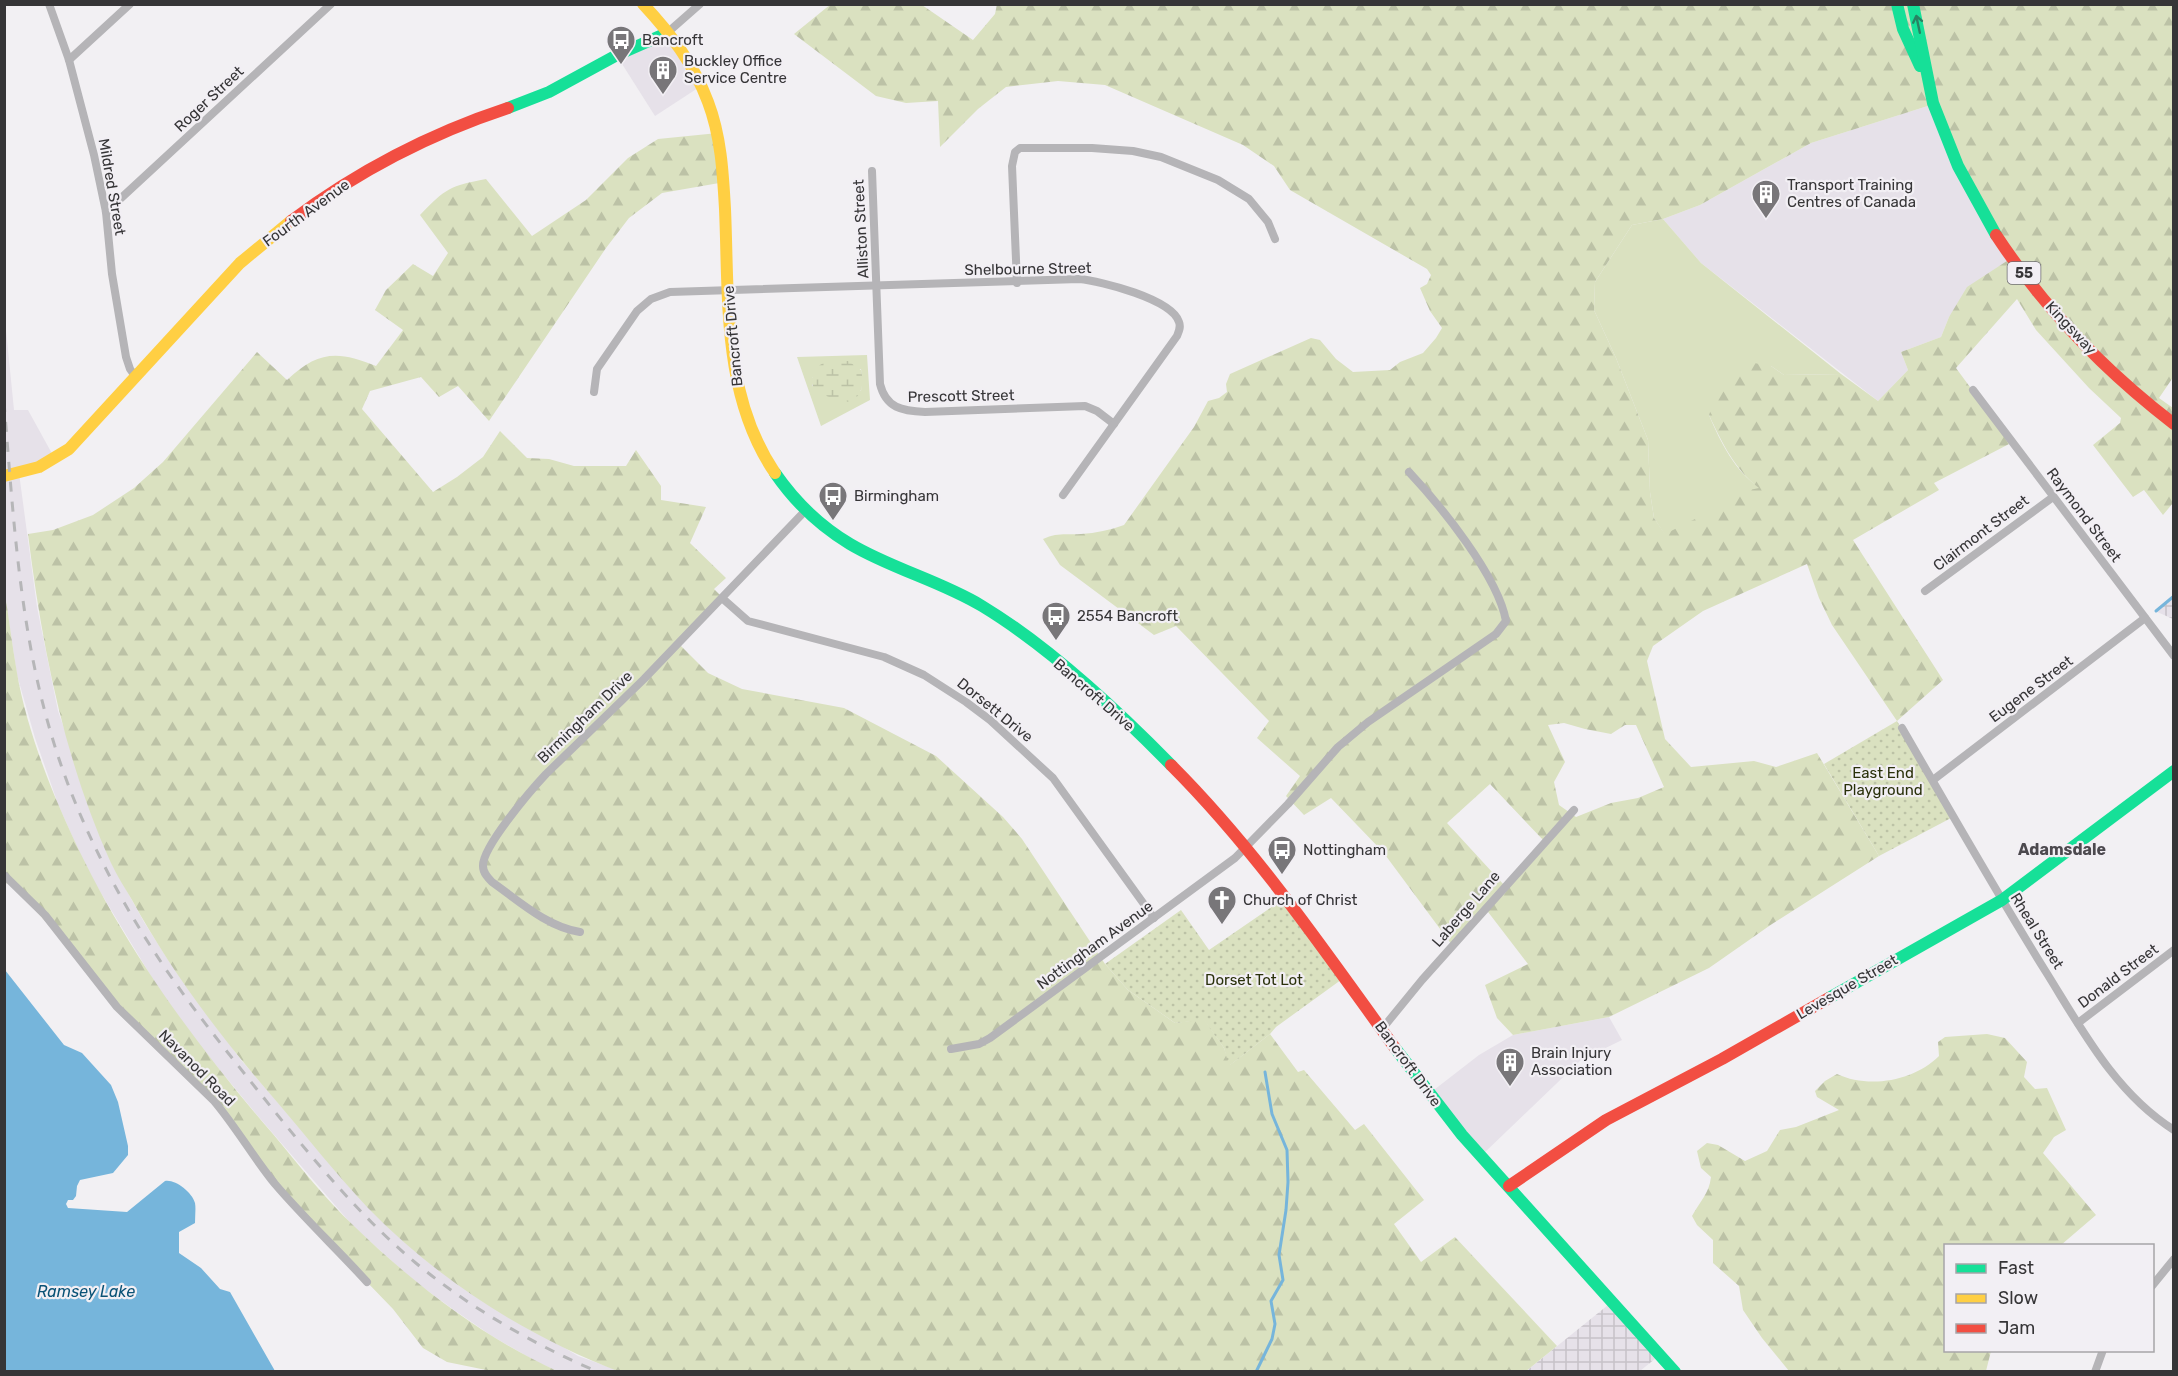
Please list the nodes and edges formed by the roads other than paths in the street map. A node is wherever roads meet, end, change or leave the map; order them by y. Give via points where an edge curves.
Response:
1 (49, 4) edge
2 (130, 4) edge
3 (331, 4) edge
4 (643, 4) edge
5 (700, 4) edge
6 (1897, 4) edge
7 (1913, 4) edge
8 (668, 33) junction
9 (69, 60) junction
10 (1928, 85) junction
11 (872, 171) dead end
12 (105, 212) junction
13 (1275, 239) dead end
14 (1017, 283) junction
15 (877, 286) junction
16 (729, 290) junction
17 (135, 376) junction
18 (1973, 390) dead end
19 (594, 392) dead end
20 (1114, 424) junction
21 (2174, 424) edge
22 (1409, 472) dead end
23 (4, 476) edge
24 (1064, 495) dead end
25 (2053, 496) junction
26 (806, 511) junction
27 (1925, 591) dead end
28 (722, 598) junction
29 (2145, 618) junction
30 (2174, 656) edge
31 (1902, 728) dead end
32 (2174, 771) edge
33 (1933, 780) junction
34 (1574, 810) dead end
35 (1247, 847) junction
36 (4, 875) edge
37 (2002, 900) junction
38 (1154, 918) junction
39 (580, 932) dead end
40 (2174, 950) edge
41 (2078, 1023) junction
42 (1382, 1029) junction
43 (951, 1049) dead end
44 (2172, 1126) edge
45 (1509, 1186) junction
46 (2174, 1260) edge
47 (367, 1282) dead end
48 (2154, 1284) edge
49 (2102, 1352) edge
50 (1675, 1371) edge
51 (2095, 1371) edge

1 - 9 street, Mildred Street
2 - 9 street
3 - 12 street, Roger Street
4 - 8 main road, Bancroft Drive
5 - 8 street
6 - 10 main road, Kingsway / 55
10 -> 7 main road, Kingsway / 55
8 - 16 main road, Bancroft Drive via 703,87 717,133 723,167
8 - 17 main road, Fourth Avenue via 548,92 411,146 317,202 240,263
9 - 12 street, Mildred Street
10 - 21 main road, Kingsway / 55 via 1946,137 1976,200 2019,266 2074,334
11 - 15 street, Alliston Street
12 - 17 street, Mildred Street via 126,357
13 - 14 street via 1268,222 1249,199 1218,180 1161,157 1102,148 1020,148 1012,166
14 - 15 street, Shelbourne Street
14 - 20 street, Shelbourne Street via 1078,279 1108,283 1154,302 1176,317 1180,327 1177,336
15 - 16 street, Shelbourne Street
15 - 20 street, Prescott Street via 880,384 884,396 895,407 925,412 1085,406
16 - 19 street, Shelbourne Street via 670,292 642,305 597,369
16 - 26 main road, Bancroft Drive via 731,353 744,413 769,466
17 - 23 main road, Fourth Avenue via 60,456 32,470
18 - 25 street, Raymond Street
20 - 24 street, Shelbourne Street
22 - 35 street, Nottingham Avenue via 1479,563 1503,605 1506,621 1496,634 1338,747
25 - 27 street, Clairmont Street
25 - 29 street, Raymond Street
26 - 28 street, Birmingham Drive
26 - 35 main road, Bancroft Drive via 848,543 970,599 1030,641 1132,727
28 - 38 street, Dorsett Drive via 748,621 884,657 924,675 966,702 1053,778
28 - 39 street, Birmingham Drive via 546,774 484,857 484,871 492,882 551,923
29 - 30 street, Raymond Street
29 - 33 street, Eugene Street
31 - 33 street, Rheal Street
32 - 37 main road, Levesque Street
33 - 37 street, Rheal Street
34 - 42 street, Laberge Lane
35 - 38 street, Nottingham Avenue
35 - 42 main road, Bancroft Drive
36 - 47 street, Navanod Road via 45,915 117,1007 214,1101 275,1184
37 - 41 street, Rheal Street
37 - 45 main road, Levesque Street via 1722,1059 1606,1119
38 - 43 street, Nottingham Avenue via 990,1038
40 - 41 street, Donald Street
41 - 44 street, Rheal Street via 2133,1098
42 - 45 main road, Bancroft Drive via 1443,1112
45 - 50 main road, Bancroft Drive
46 - 48 street
49 - 51 street

